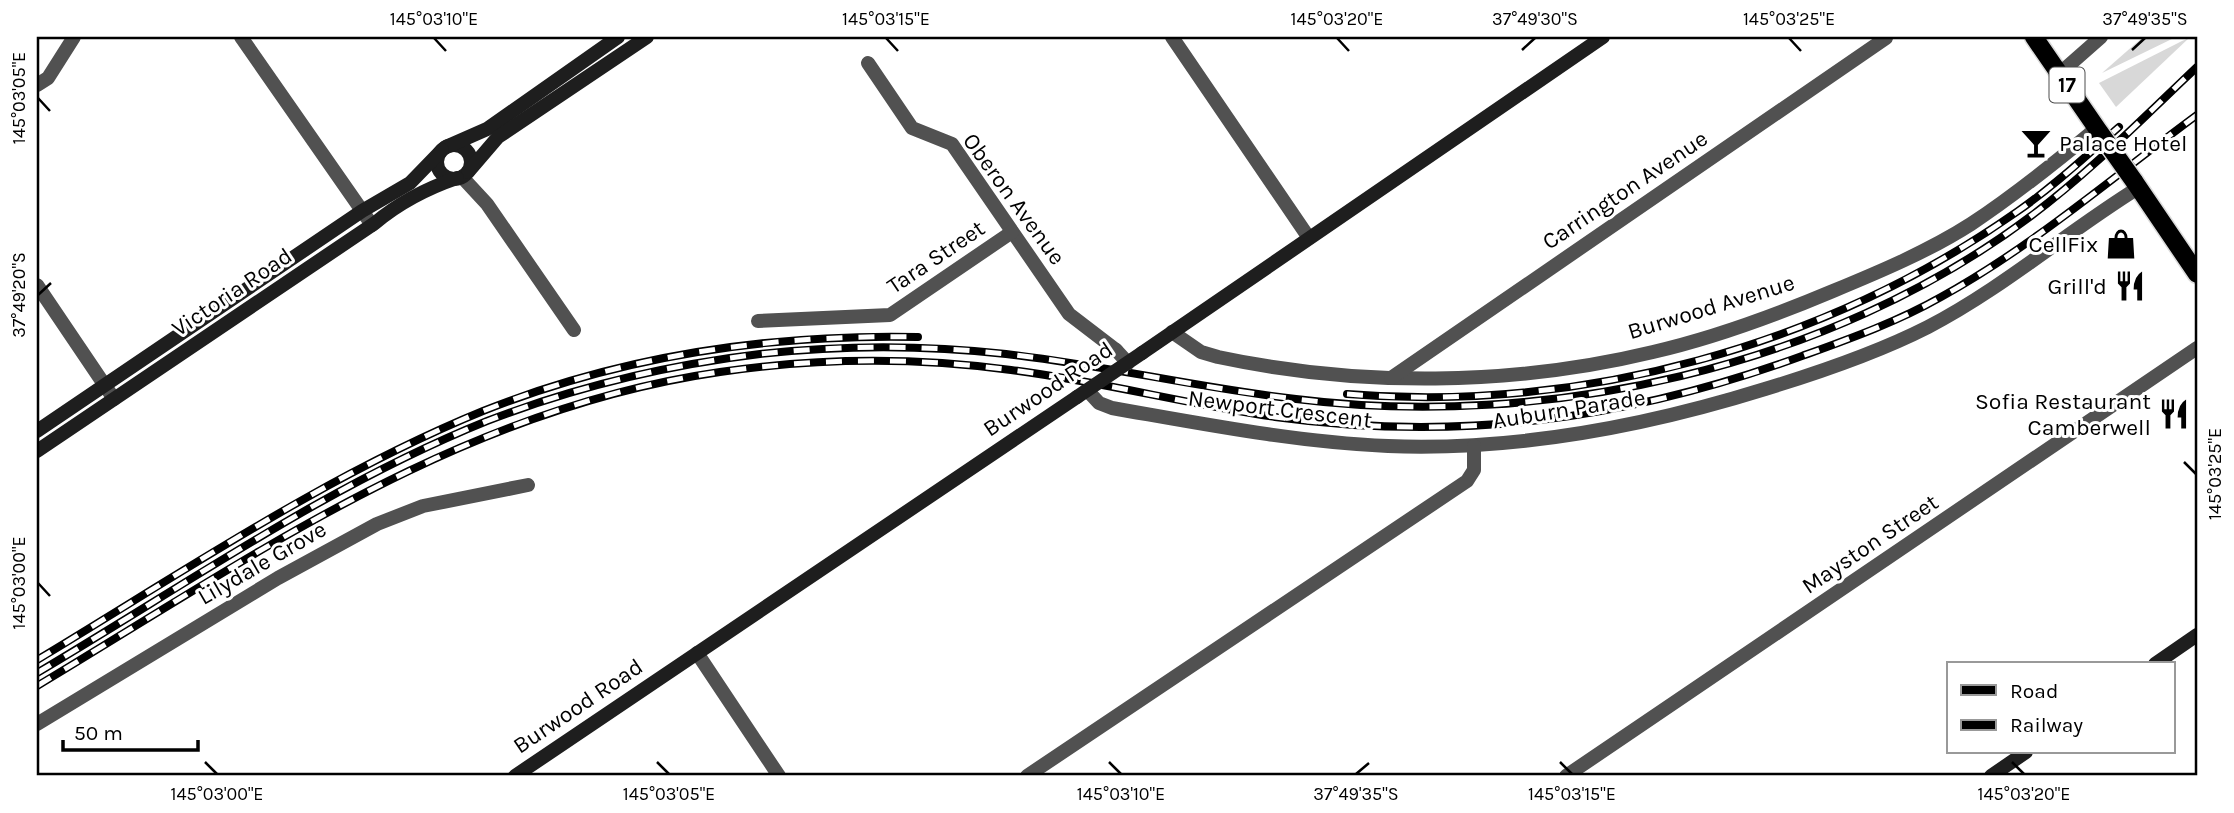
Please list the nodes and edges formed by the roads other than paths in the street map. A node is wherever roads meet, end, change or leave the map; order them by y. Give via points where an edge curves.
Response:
1 (74, 37) edge
2 (242, 37) edge
3 (618, 37) edge
4 (647, 37) edge
5 (1172, 37) edge
6 (1604, 37) edge
7 (2034, 37) edge
8 (2101, 37) edge
9 (1886, 38) edge
10 (582, 61) junction
11 (868, 63) dead end
12 (591, 74) junction
13 (2059, 74) junction
14 (37, 85) edge
15 (2099, 131) junction
16 (444, 148) junction
17 (462, 176) junction
18 (2136, 185) junction
19 (362, 211) junction
20 (372, 225) junction
21 (1012, 232) junction
22 (1309, 238) junction
23 (2197, 274) edge
24 (37, 285) edge
25 (758, 321) dead end
26 (574, 330) dead end
27 (1172, 332) junction
28 (2197, 348) edge
29 (1128, 363) junction
30 (1390, 379) junction
31 (105, 386) junction
32 (1086, 395) junction
33 (114, 399) junction
34 (37, 432) edge
35 (1474, 446) junction
36 (37, 451) edge
37 (528, 485) dead end
38 (2197, 635) edge
39 (697, 653) junction
40 (2158, 662) edge
41 (37, 724) edge
42 (2023, 754) edge
43 (515, 776) edge
44 (779, 776) edge
45 (1027, 776) edge
46 (1566, 776) edge
47 (1991, 776) edge

1 - 14 street via 48,78
2 - 19 street
3 - 10 street, Victoria Road
4 - 12 street, Victoria Road
5 - 22 street
6 - 22 street, Burwood Road
7 - 13 main road, 17
8 - 13 street
9 - 30 street, Carrington Avenue
10 - 12 street
10 - 16 street, Victoria Road via 488,129
11 - 21 street, Oberon Avenue via 912,128 952,144
12 - 17 street, Victoria Road via 498,136
13 - 15 main road, 17
15 - 18 main road, 17, bridge
15 - 30 street, Burwood Avenue via 1969,225 1874,274 1789,310 1653,352 1519,374
16 - 17 street via 438,167 444,175
16 - 17 street via 460,145 468,151 471,163
16 - 19 street, Victoria Road via 410,183
17 - 20 street, Victoria Road via 410,197
17 - 26 street via 487,204
18 - 23 main road, 17
18 - 35 street, Auburn Parade via 1952,313 1860,357 1655,419 1528,442
19 - 20 street
19 - 31 street, Victoria Road
20 - 33 street, Victoria Road
21 - 25 street, Tara Street via 890,315
21 - 29 street, Oberon Avenue, bridge via 1073,319
22 - 27 street, Burwood Road
24 - 31 street
27 - 29 street, Burwood Road, bridge
27 - 30 street, Burwood Avenue via 1201,352 1218,357
28 - 46 street, Mayston Street
29 - 32 street, Burwood Road, bridge
31 - 33 street
31 - 34 street, Victoria Road
32 - 35 street, Newport Crescent via 1112,408 1280,437 1389,446
32 - 39 street, Burwood Road
33 - 36 street, Victoria Road
35 - 45 street, Auburn Parade via 1474,470 1467,481
37 - 41 street, Lilydale Grove via 423,506 376,524
38 - 40 street
39 - 43 street, Burwood Road
39 - 44 street
42 - 47 street

